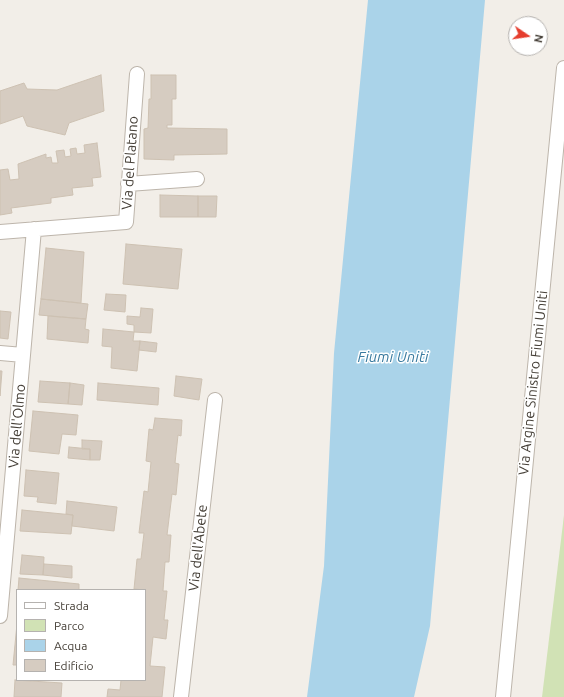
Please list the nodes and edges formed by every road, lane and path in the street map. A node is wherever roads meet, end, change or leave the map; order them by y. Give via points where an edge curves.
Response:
1 (564, 68) edge
2 (137, 74) dead end
3 (197, 179) dead end
4 (128, 184) junction
5 (34, 229) junction
6 (0, 232) edge
7 (0, 353) edge
8 (23, 355) junction
9 (215, 400) dead end
10 (3, 543) edge
11 (0, 616) edge
12 (182, 697) edge
13 (503, 697) edge

1 - 13 street, Via Argine Sinistro Fiumi Uniti
2 - 4 street, Via del Platano
3 - 4 street
4 - 5 street, Via del Platano via 126,222
5 - 6 street, Via del Platano
5 - 8 street
7 - 8 street
8 - 10 street, Via dell'Olmo
9 - 12 street, Via dell'Abete
10 - 11 street

